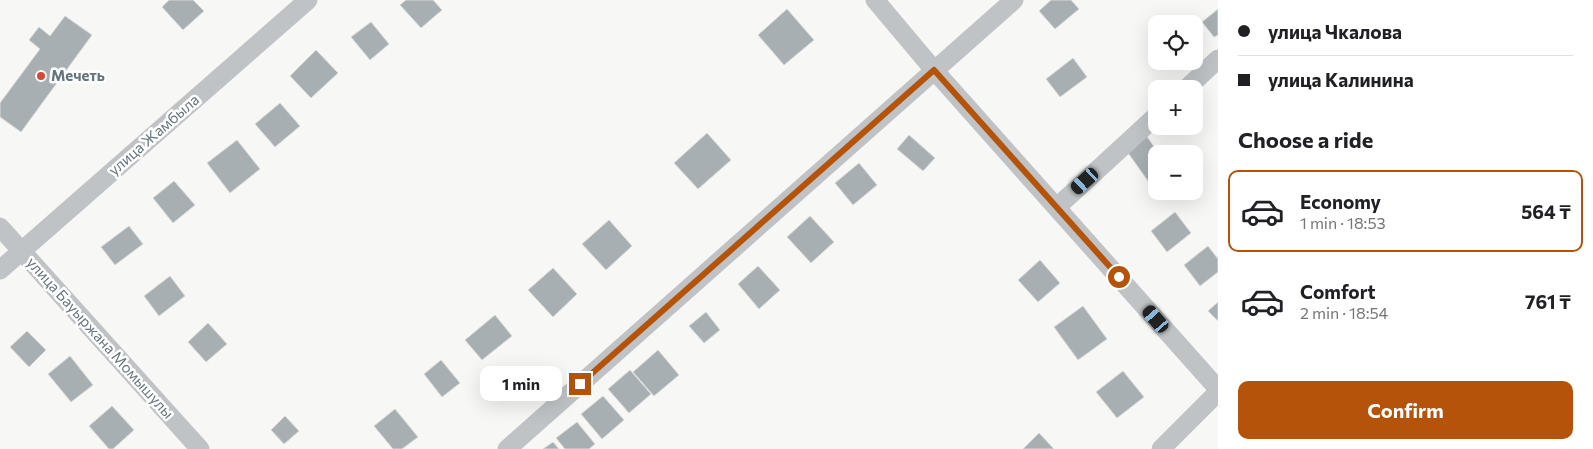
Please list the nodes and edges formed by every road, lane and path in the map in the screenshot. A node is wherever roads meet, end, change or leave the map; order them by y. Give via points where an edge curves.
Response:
1 (308, 0) edge
2 (875, 0) edge
3 (1014, 0) edge
4 (1218, 59) edge
5 (934, 70) junction
6 (1196, 80) edge
7 (1148, 123) edge
8 (1057, 207) junction
9 (0, 227) edge
10 (21, 251) junction
11 (0, 270) edge
12 (1218, 391) edge
13 (200, 449) edge
14 (507, 449) edge
15 (1161, 449) edge

1 - 10 street, улица Жамбыла
2 - 5 street
3 - 5 street
4 - 6 street
5 - 8 street
5 - 14 street
7 - 8 street
8 - 12 street
9 - 10 street, улица Бауыржана Момышулы
10 - 11 street, улица Жамбыла
10 - 13 street, улица Бауыржана Момышулы
12 - 15 street

